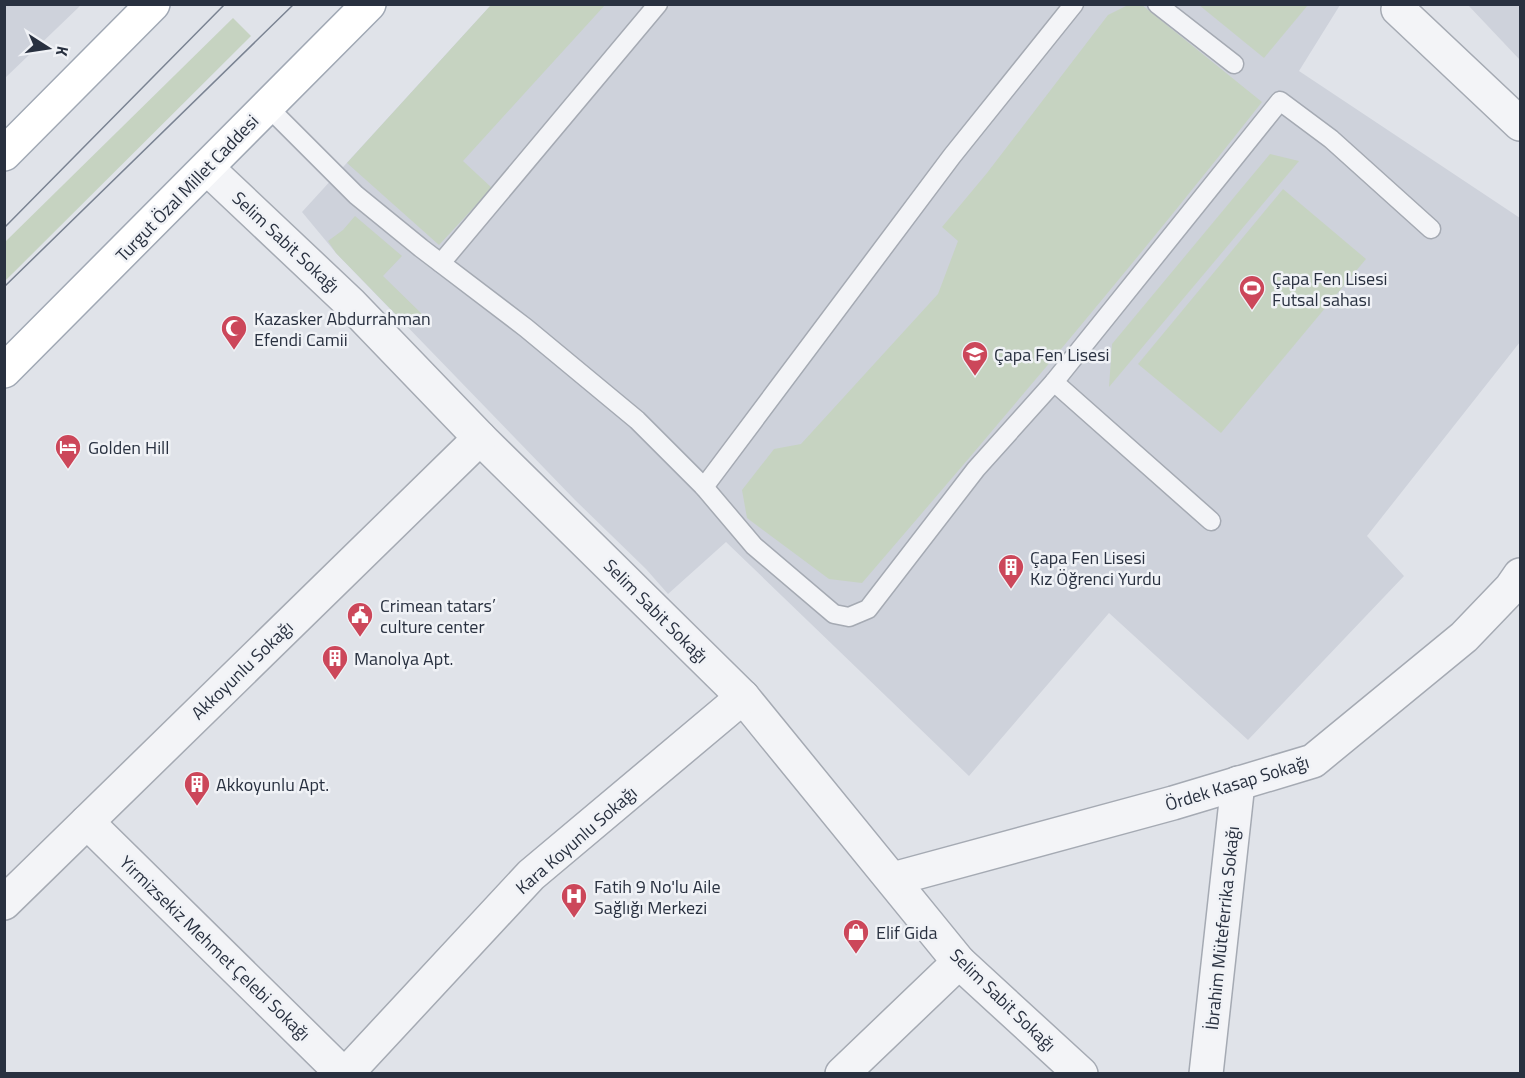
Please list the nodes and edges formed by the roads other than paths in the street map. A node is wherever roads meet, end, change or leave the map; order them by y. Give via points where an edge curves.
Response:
1 (153, 4) edge
2 (369, 4) edge
3 (658, 4) edge
4 (1074, 4) edge
5 (1157, 4) edge
6 (1400, 7) edge
7 (1234, 64) dead end
8 (267, 106) junction
9 (1521, 124) edge
10 (4, 154) edge
11 (208, 169) junction
12 (1431, 229) dead end
13 (441, 263) junction
14 (4, 371) edge
15 (1054, 382) junction
16 (480, 438) junction
17 (704, 487) junction
18 (1212, 521) dead end
19 (1517, 586) edge
20 (743, 697) junction
21 (1238, 783) junction
22 (87, 822) junction
23 (893, 879) junction
24 (4, 903) edge
25 (958, 962) junction
26 (345, 1074) edge
27 (842, 1074) edge
28 (1081, 1074) edge
29 (1206, 1074) edge

1 - 10 main road
2 - 8 main road, Turgut Özal Millet Caddesi
3 - 13 lane
4 - 17 lane via 952,156
5 - 7 lane
6 - 9 street
8 - 11 main road, Turgut Özal Millet Caddesi
8 - 13 lane via 356,195
11 - 14 main road, Turgut Özal Millet Caddesi
11 - 16 street, Selim Sabit Sokağı via 350,303
12 - 15 lane via 1331,139 1280,101
13 - 17 lane via 637,420
15 - 17 lane via 976,469 868,609 849,617 834,614 754,546
15 - 18 lane
16 - 20 street, Selim Sabit Sokağı
16 - 22 street, Akkoyunlu Sokağı
19 - 21 street, Ördek Kasap Sokağı via 1464,637 1313,761
20 - 23 street, Selim Sabit Sokağı
20 - 26 street, Kara Koyunlu Sokağı via 531,875
21 - 23 street, Ördek Kasap Sokağı
21 - 29 street, İbrahim Müteferrika Sokağı
22 - 24 street, Akkoyunlu Sokağı
22 - 26 street, Yirmizsekiz Mehmet Çelebi Sokağı
23 - 25 street, Selim Sabit Sokağı
25 - 27 street
25 - 28 street, Selim Sabit Sokağı

